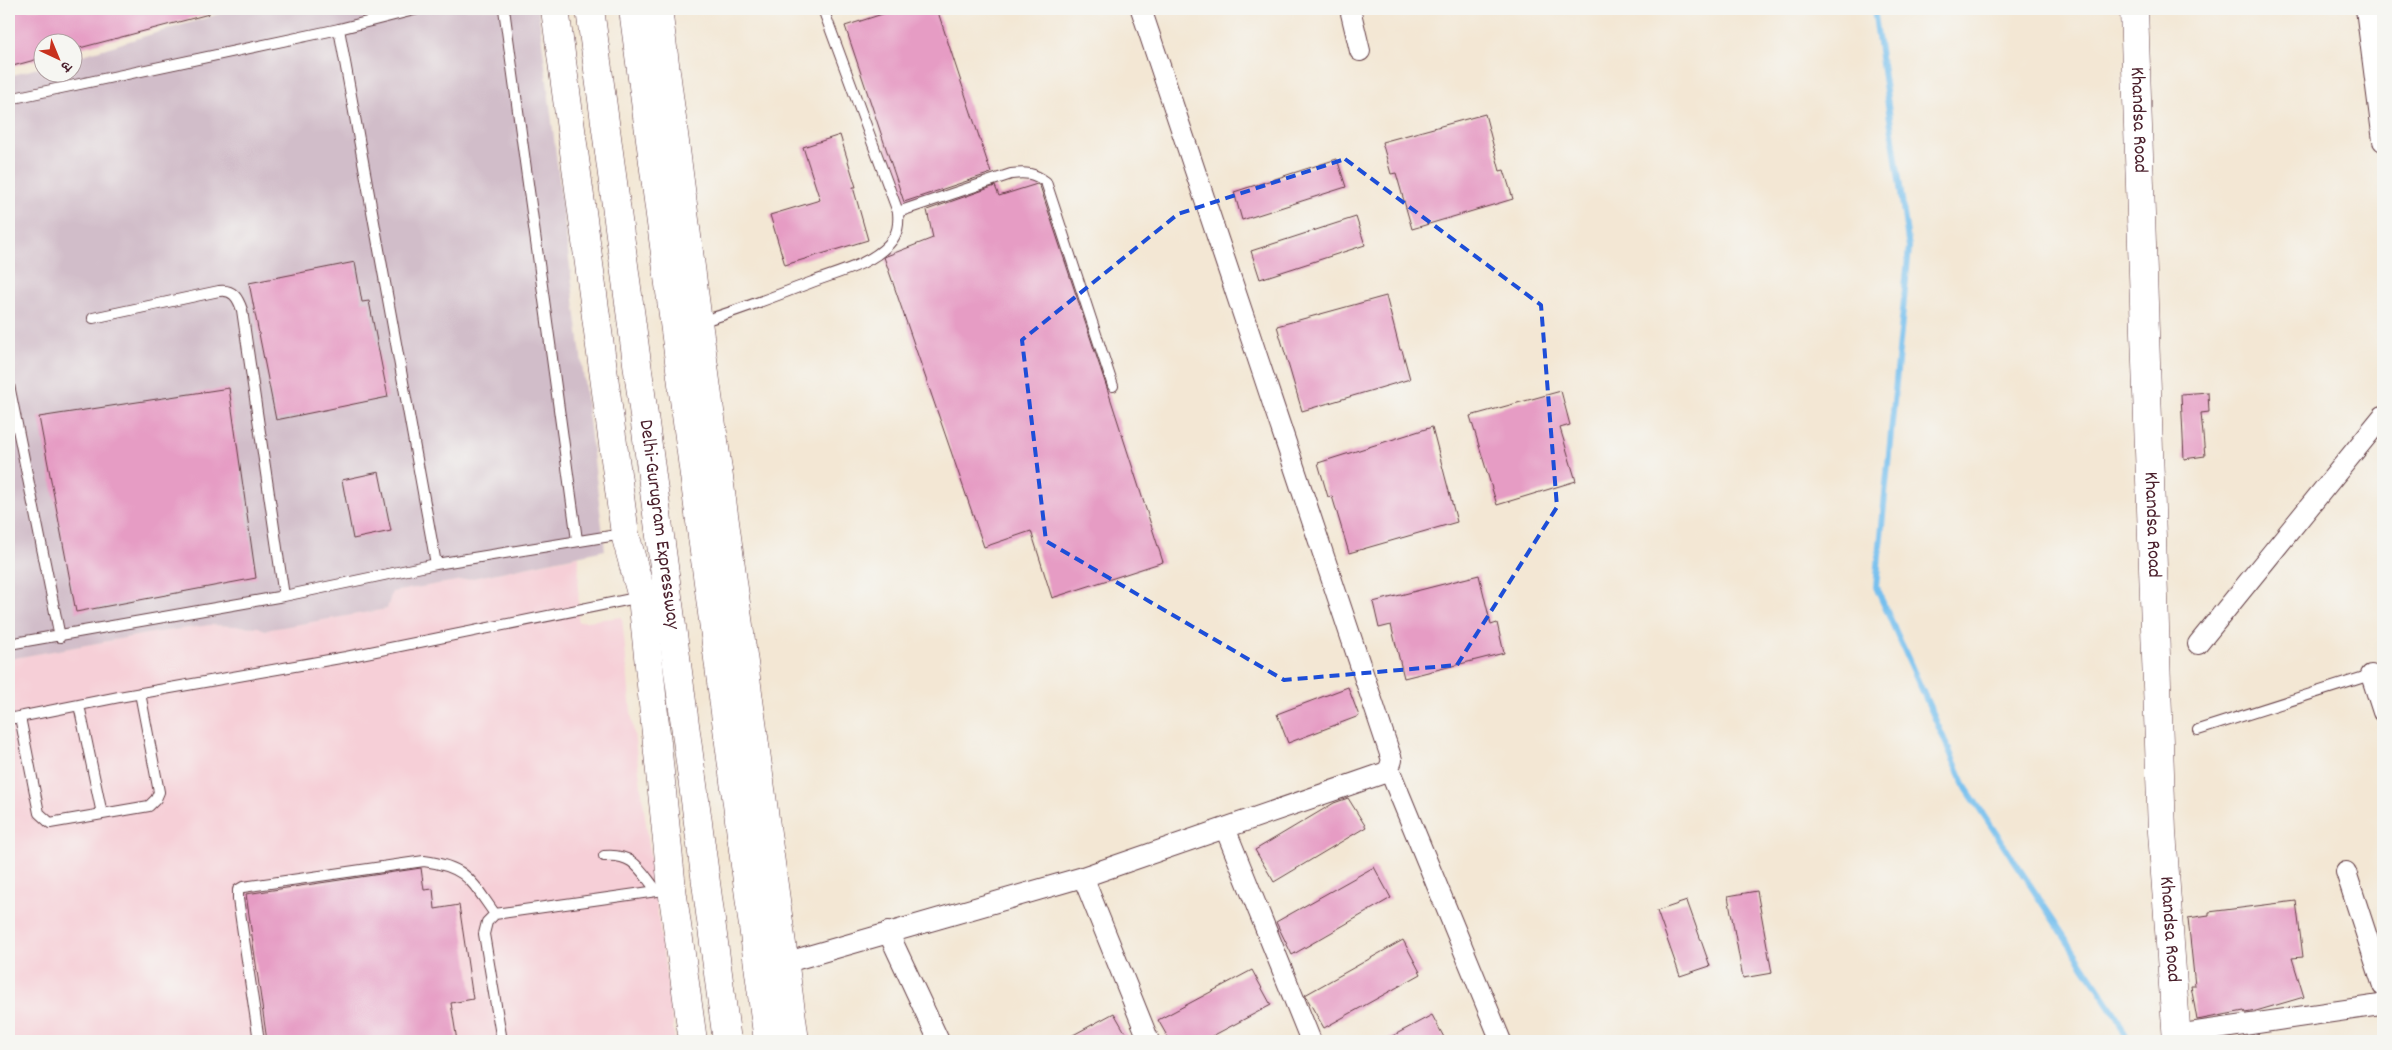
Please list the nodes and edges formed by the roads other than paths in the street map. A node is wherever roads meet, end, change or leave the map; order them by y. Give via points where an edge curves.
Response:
1 (418, 9) edge
2 (504, 9) edge
3 (555, 9) edge
4 (590, 9) edge
5 (633, 9) edge
6 (658, 9) edge
7 (823, 9) edge
8 (1141, 9) edge
9 (1350, 9) edge
10 (2134, 9) edge
11 (2366, 9) edge
12 (339, 29) junction
13 (1360, 51) dead end
14 (9, 99) edge
15 (2383, 141) edge
16 (898, 212) junction
17 (93, 318) dead end
18 (698, 322) junction
19 (9, 385) edge
20 (1113, 386) dead end
21 (2383, 416) edge
22 (625, 534) junction
23 (576, 540) junction
24 (436, 564) junction
25 (284, 596) junction
26 (642, 596) junction
27 (60, 636) junction
28 (9, 644) edge
29 (2198, 644) dead end
30 (2377, 672) edge
31 (140, 693) junction
32 (79, 705) junction
33 (2383, 712) edge
34 (20, 717) junction
35 (9, 719) edge
36 (2198, 730) dead end
37 (1390, 769) junction
38 (102, 814) junction
39 (1225, 828) junction
40 (604, 856) dead end
41 (2346, 872) dead end
42 (1083, 877) junction
43 (665, 890) junction
44 (495, 914) junction
45 (888, 932) junction
46 (784, 962) junction
47 (2383, 986) edge
48 (2383, 1002) edge
49 (2177, 1038) edge
50 (259, 1041) edge
51 (502, 1041) edge
52 (693, 1041) edge
53 (727, 1041) edge
54 (768, 1041) edge
55 (795, 1041) edge
56 (940, 1041) edge
57 (1149, 1041) edge
58 (1311, 1041) edge
59 (1501, 1041) edge

1 - 12 lane
2 - 23 lane
3 - 22 main road
4 - 53 main road, Delhi-Gurugram Expressway
5 - 54 main road, Delhi-Gurugram Expressway
6 - 18 main road
7 - 16 lane
8 - 37 street via 1392,760
9 - 13 street
10 - 49 main road, Khandsa Road via 2162,832
11 - 15 street
12 - 14 lane
12 - 24 lane
16 - 18 lane via 896,235 870,259
16 - 20 lane via 1011,174 1036,174 1046,182
17 - 25 lane via 219,291 232,292 236,297 242,310
18 - 46 main road
19 - 27 lane
21 - 29 street
22 - 23 lane
22 - 26 main road
23 - 24 lane
24 - 25 lane
25 - 27 lane
26 - 31 lane via 346,657
26 - 43 main road
27 - 28 lane
30 - 33 street
30 - 36 lane
31 - 32 lane
31 - 38 lane via 159,792 149,806
32 - 34 lane
32 - 38 lane
34 - 35 lane
34 - 38 lane via 39,813 44,820 50,823
37 - 39 street
37 - 59 street
39 - 42 street
39 - 58 street
40 - 43 lane via 626,857
41 - 47 street
42 - 45 street
42 - 57 street
43 - 44 lane
43 - 52 main road
44 - 50 lane via 459,870 444,863 424,860 242,887 238,890 238,899
44 - 51 lane via 487,922 484,934
45 - 46 street
45 - 56 street
46 - 55 main road
48 - 49 street

